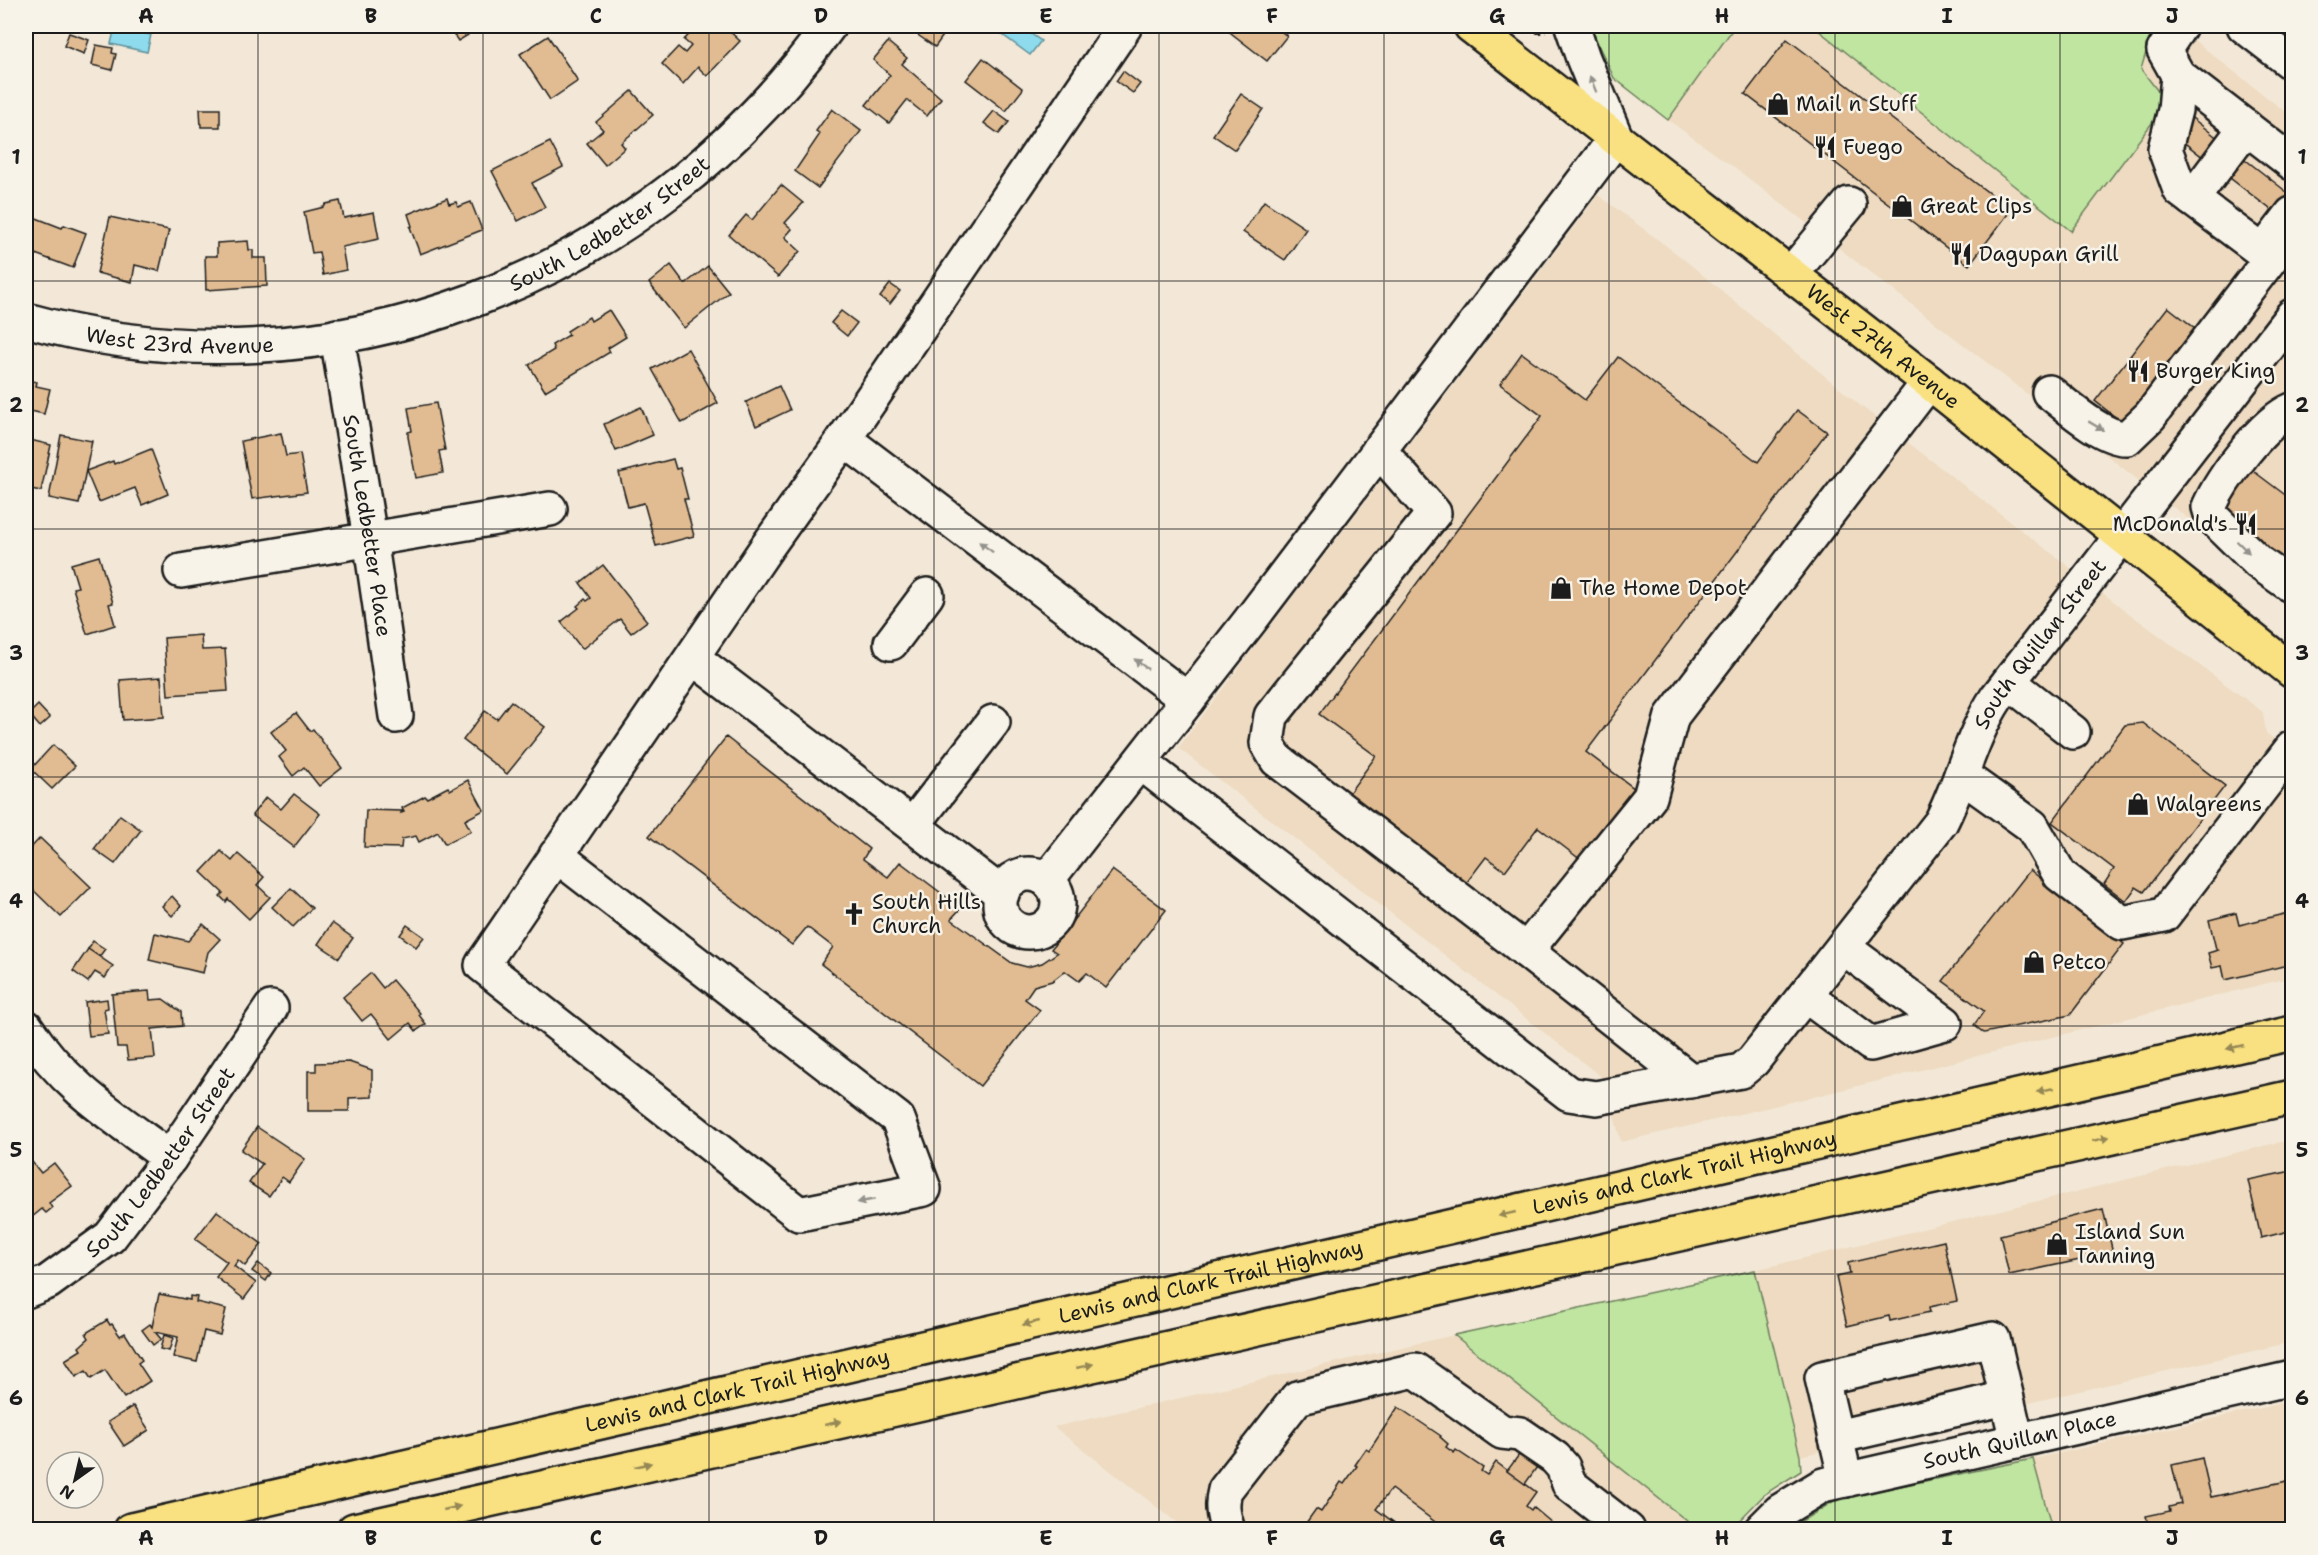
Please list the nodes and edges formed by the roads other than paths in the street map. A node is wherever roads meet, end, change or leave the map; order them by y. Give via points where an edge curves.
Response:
1 (829, 26) edge
2 (1125, 26) edge
3 (1471, 26) edge
4 (1572, 26) edge
5 (2180, 26) edge
6 (2244, 26) edge
7 (2292, 63) edge
8 (2178, 75) junction
9 (2246, 127) junction
10 (1616, 138) junction
11 (2292, 163) edge
12 (2192, 199) junction
13 (1849, 204) dead end
14 (2292, 214) edge
15 (2263, 252) junction
16 (1791, 274) junction
17 (2292, 316) edge
18 (26, 320) edge
19 (337, 336) junction
20 (1929, 382) junction
21 (2049, 392) dead end
22 (2290, 411) edge
23 (844, 439) junction
24 (1379, 450) junction
25 (550, 509) dead end
26 (2122, 536) junction
27 (370, 538) junction
28 (181, 571) dead end
29 (2292, 586) edge
30 (927, 595) dead end
31 (891, 643) dead end
32 (693, 658) junction
33 (2292, 671) edge
34 (2009, 682) junction
35 (1188, 700) junction
36 (396, 716) dead end
37 (993, 722) dead end
38 (2073, 732) dead end
39 (2292, 748) edge
40 (1966, 761) junction
41 (1140, 762) junction
42 (913, 825) junction
43 (556, 855) junction
44 (1047, 880) junction
45 (1002, 894) junction
46 (1843, 947) junction
47 (1526, 951) junction
48 (1805, 995) junction
49 (271, 1008) dead end
50 (26, 1027) edge
51 (2292, 1034) edge
52 (1691, 1081) junction
53 (2292, 1097) edge
54 (170, 1158) junction
55 (26, 1291) edge
56 (2292, 1378) edge
57 (2006, 1398) junction
58 (1836, 1437) junction
59 (2017, 1441) junction
60 (1846, 1480) junction
61 (131, 1530) edge
62 (354, 1530) edge
63 (1228, 1530) edge
64 (1628, 1530) edge
65 (1761, 1530) edge

1 - 19 street, South Ledbetter Street via 752,120 698,170 603,238 556,265 472,302 375,330
2 - 23 street
3 - 10 main road, West 27th Avenue
10 -> 4 street
5 - 8 street via 2164,50
6 - 7 street
8 - 9 street
8 - 12 street via 2175,110 2165,149 2180,190
9 - 11 street
9 - 12 street
10 - 16 main road, West 27th Avenue
10 - 24 street
12 - 15 street
13 - 16 street
14 - 15 street
21 -> 15 street via 2105,431 2127,438 2150,416 2271,258
16 - 20 main road, West 27th Avenue
17 - 26 street, South Quillan Street
18 - 19 street, West 23rd Avenue via 99,337 195,346 285,343
19 - 27 street, South Ledbetter Place
20 - 26 main road, West 27th Avenue
20 - 47 street via 1672,716 1650,797
22 -> 29 street via 2282,431 2263,457 2239,460 2209,507 2212,516 2258,562
23 - 32 street
35 -> 23 street
24 - 35 street
24 - 47 street via 1434,513 1271,716 1267,743 1277,760
25 - 27 street
26 - 33 main road, West 27th Avenue
26 - 34 street, South Quillan Street
27 - 28 street
27 - 36 street, South Ledbetter Place
30 - 31 street
32 - 42 street
32 - 43 street
34 - 38 street
34 - 40 street, South Quillan Street via 1985,715
35 - 41 street
37 - 42 street
39 - 40 street via 2164,915 2122,923 2060,874 2032,826
40 - 46 street, South Quillan Street via 1941,822
41 - 44 street
41 - 52 street, South Quillan Street via 1569,1094 1596,1098
42 - 45 street
43 -> 43 street via 898,1119 924,1189 799,1214 482,965
44 - 45 street via 1021,875 1012,879
44 - 45 street via 1054,888 1058,907 1049,924 1041,929 1021,930 1013,926 1002,912
46 - 48 street, South Quillan Street
46 - 48 street via 1945,1023 1871,1044
47 - 52 street
48 - 52 street, South Quillan Street via 1741,1071
49 - 54 street, South Ledbetter Street
50 - 54 street via 62,1075 87,1098
51 -> 61 main road, Lewis and Clark Trail Highway
62 -> 53 main road
54 - 55 street, South Ledbetter Street via 110,1237 48,1282
56 - 59 street, South Quillan Place
57 - 58 street
57 - 58 street via 1993,1339 1913,1357 1822,1378
57 - 59 street
58 - 60 street
59 - 60 street, South Quillan Place
60 - 65 street, South Quillan Place via 1823,1485 1780,1511
63 - 64 street via 1222,1503 1225,1490 1297,1398 1415,1370 1502,1432 1520,1434 1555,1458 1569,1484

